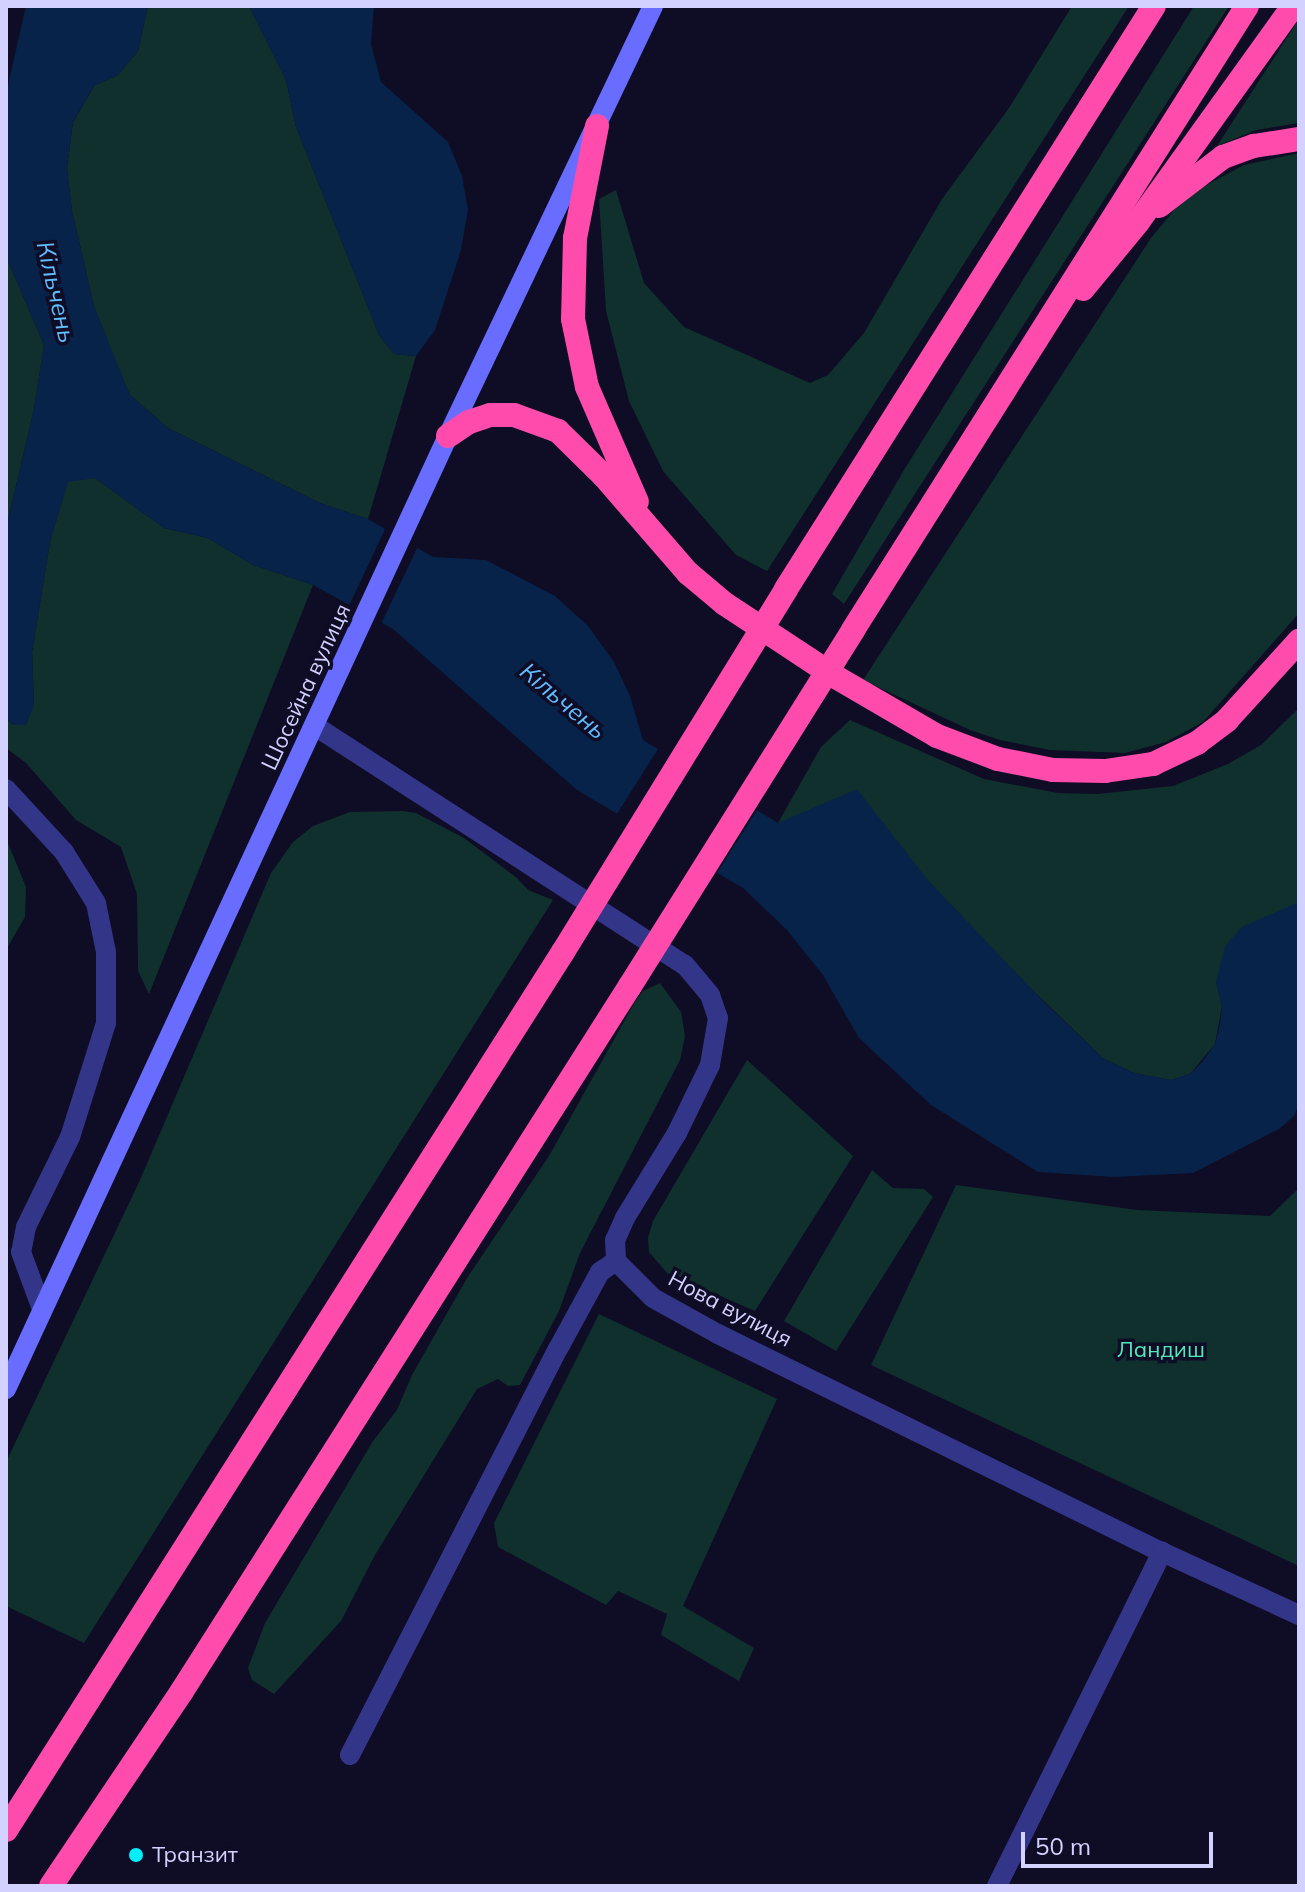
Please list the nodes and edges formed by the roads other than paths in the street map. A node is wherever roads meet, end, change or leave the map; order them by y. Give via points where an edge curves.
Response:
1 (653, 6) edge
2 (1154, 6) edge
3 (1247, 6) edge
4 (1293, 6) edge
5 (597, 126) junction
6 (1299, 139) edge
7 (1138, 222) junction
8 (1015, 371) junction
9 (448, 436) junction
10 (660, 542) junction
11 (1299, 641) edge
12 (315, 726) junction
13 (6, 789) edge
14 (616, 1261) junction
15 (42, 1309) junction
16 (6, 1389) edge
17 (1162, 1552) junction
18 (1299, 1615) edge
19 (350, 1755) dead end
20 (6, 1830) edge
21 (51, 1886) edge
22 (997, 1886) edge

1 - 5 main road, Шосейна вулиця
2 - 20 highway, bridge
3 - 8 highway
4 - 7 highway
5 - 9 main road, Шосейна вулиця
5 - 10 highway via 575,238 573,319 592,401 628,485
6 - 7 highway via 1223,157
7 - 8 highway
8 - 21 highway, bridge via 182,1691
9 - 10 highway via 490,415 514,415 558,431
9 - 12 main road, Шосейна вулиця
10 - 11 highway via 725,604 937,736 998,759 1053,770 1105,771 1153,764 1197,743 1227,720
12 - 14 street via 685,965 710,995 718,1018 710,1065 677,1133 625,1218 615,1240
12 - 15 main road, Шосейна вулиця
13 - 15 street via 64,852 96,903 106,952 106,1023 70,1137 26,1227 21,1252
14 - 17 street, Нова вулиця via 653,1298 718,1334
14 - 19 street via 600,1272 565,1336
15 - 16 main road, Шосейна вулиця
17 - 18 street, Нова вулиця
17 - 22 street

